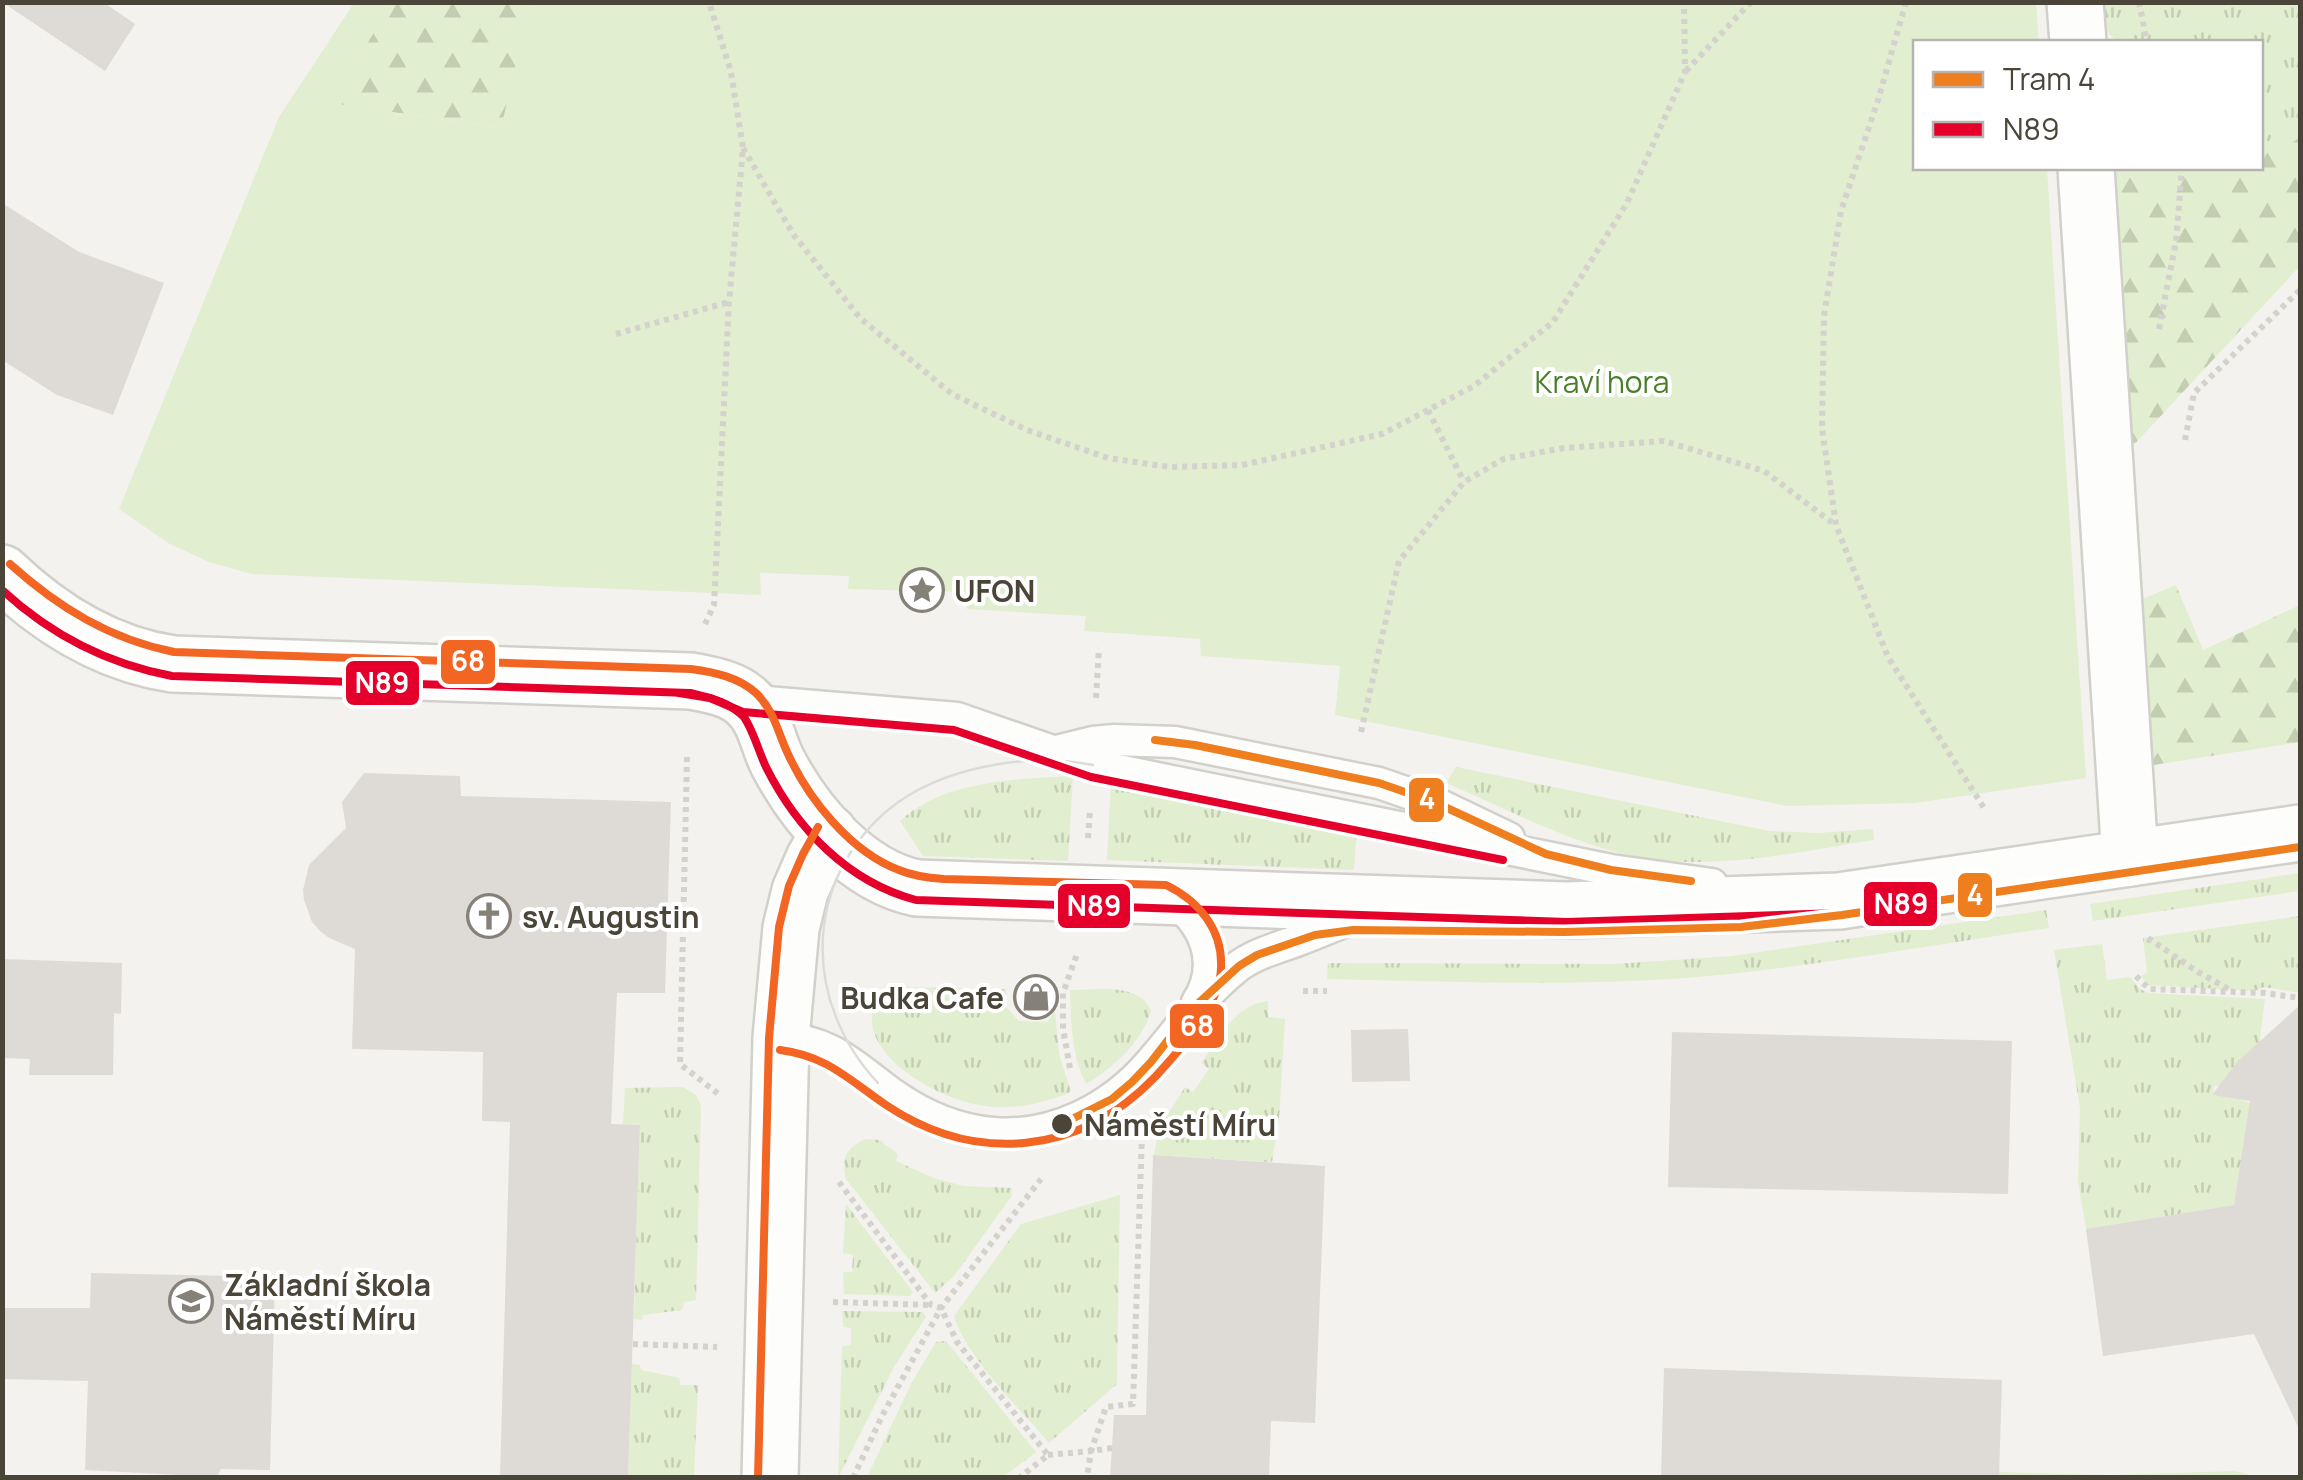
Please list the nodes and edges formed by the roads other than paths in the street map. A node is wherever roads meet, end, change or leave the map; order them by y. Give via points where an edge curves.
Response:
1 (2075, 2) edge
2 (2078, 40) edge
3 (2086, 170) edge
4 (11, 593) edge
5 (745, 700) junction
6 (2300, 832) edge
7 (830, 833) junction
8 (2130, 858) junction
9 (1163, 897) junction
10 (1840, 901) junction
11 (1387, 905) junction
12 (1192, 1009) junction
13 (781, 1038) junction
14 (770, 1478) edge

1 - 2 street
3 - 8 street
4 - 5 street via 145,660 696,657
5 - 7 street via 763,722 788,782
5 - 10 lane via 957,718 1056,752 1093,754 1132,739 1195,745 1380,783 1546,854 1612,870
6 - 8 street
7 - 9 street via 864,866 897,884
7 - 13 street via 800,891 791,928
8 - 10 street
9 - 11 street
9 - 12 lane via 1191,916 1207,946 1208,979
10 - 11 street via 1567,910
11 - 12 lane via 1257,955
12 - 13 lane via 1112,1098 1076,1118 1014,1133 954,1126 905,1102 831,1050
13 - 14 street

